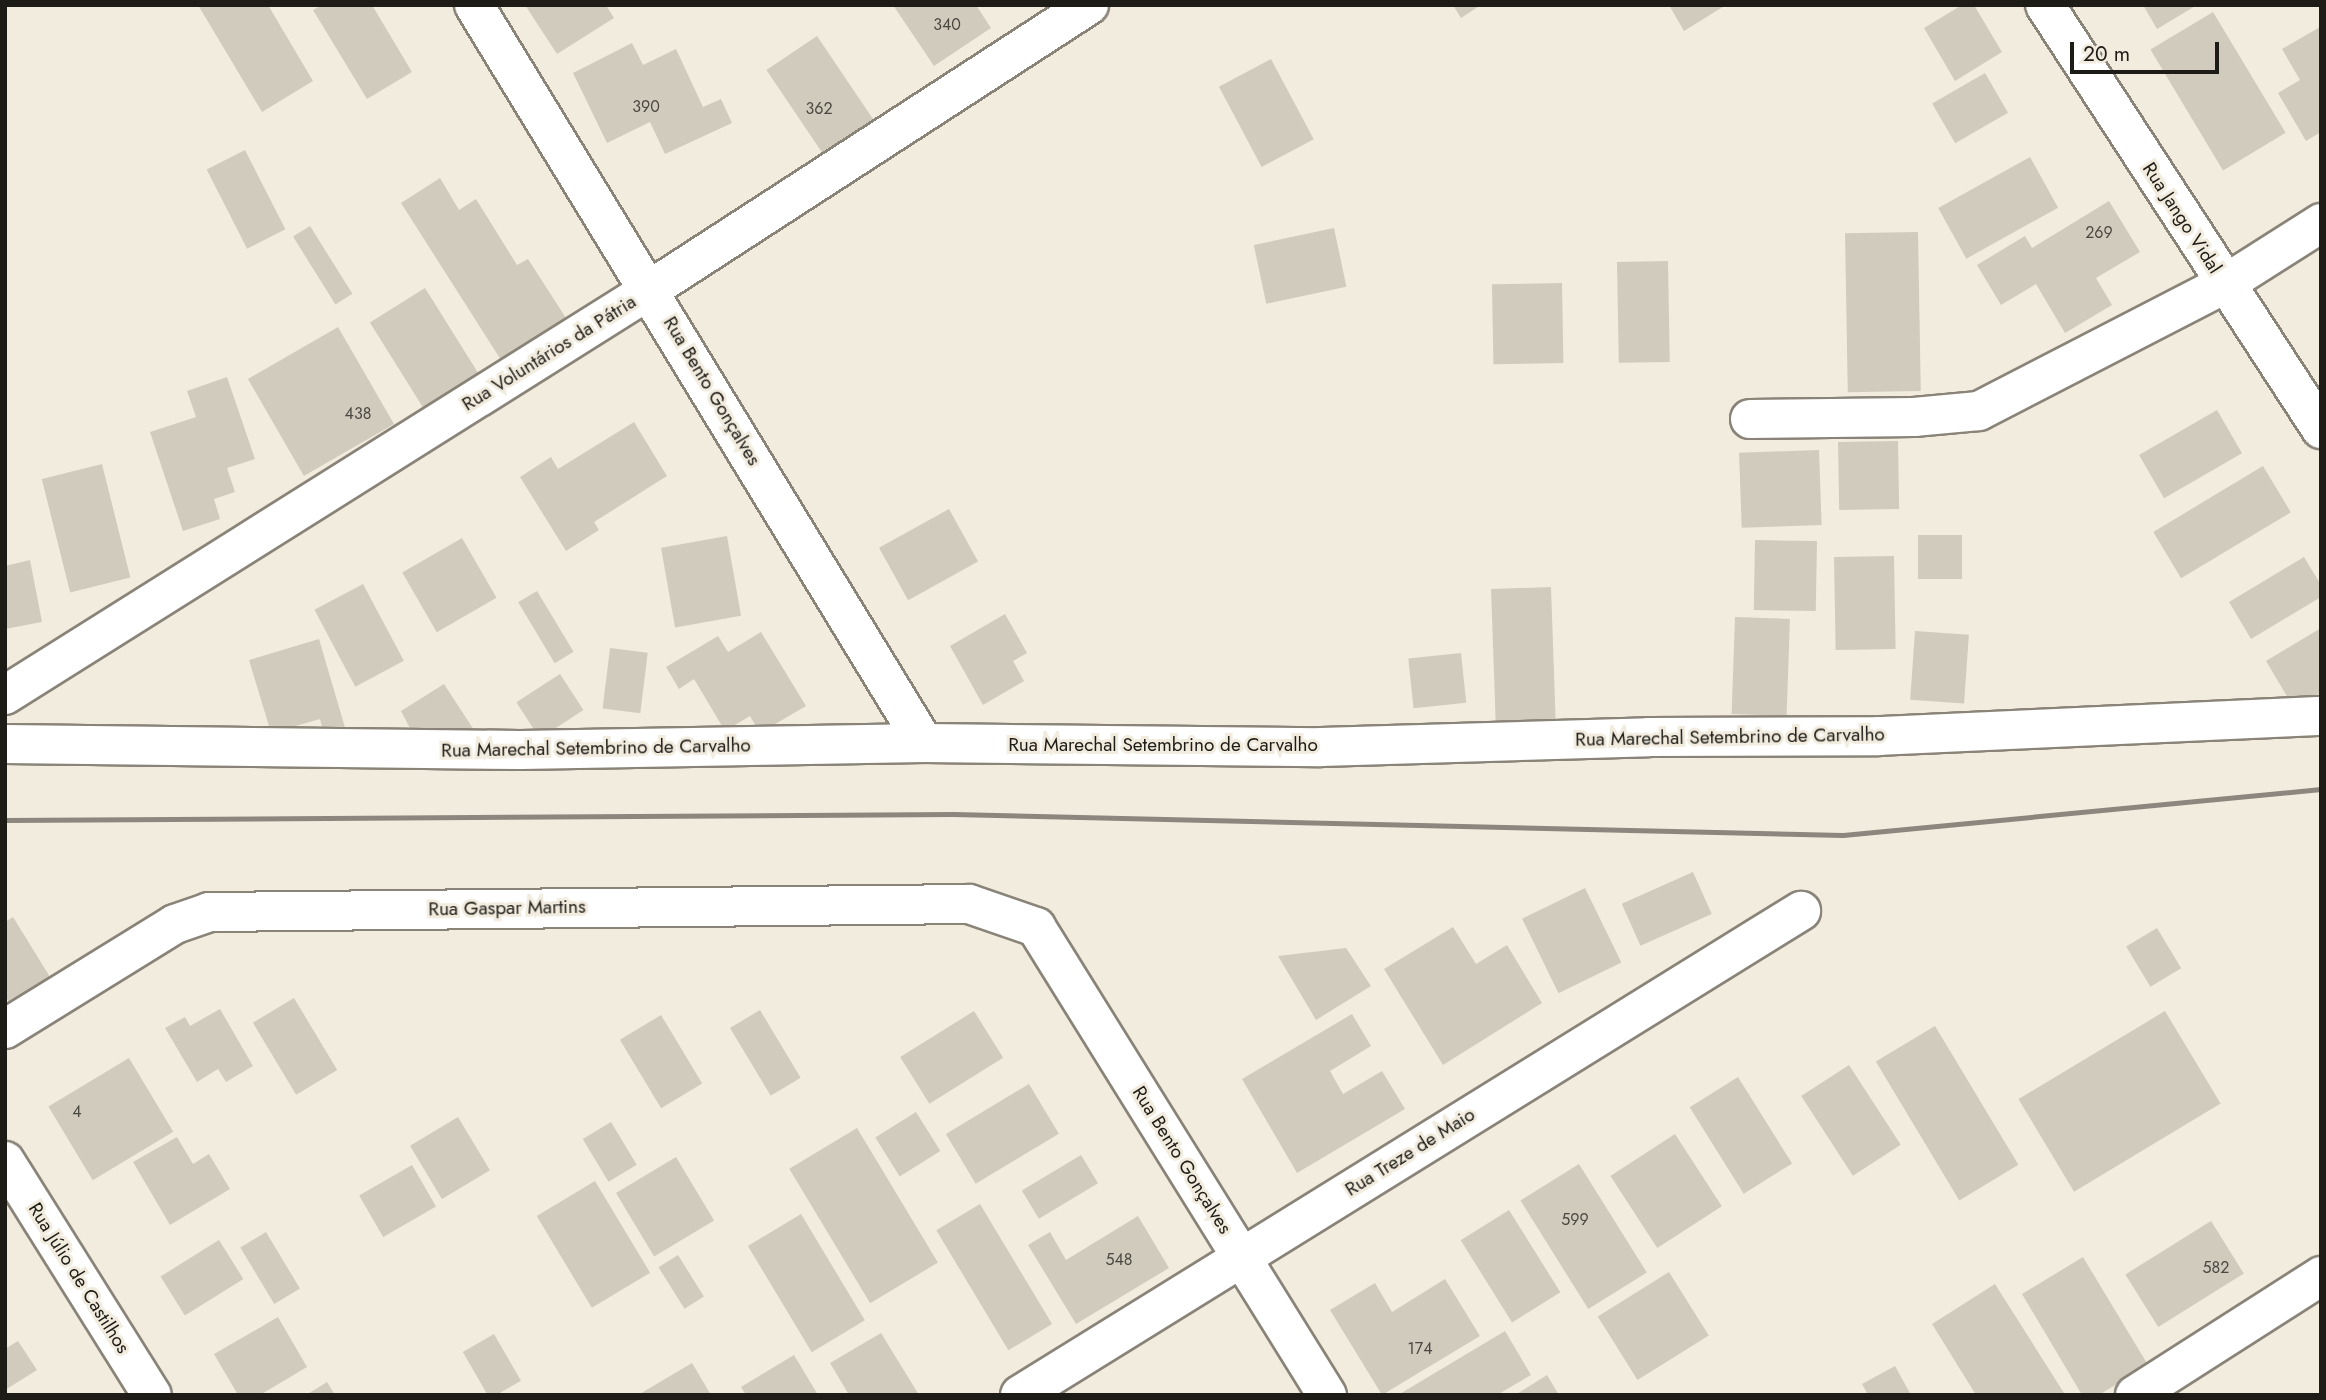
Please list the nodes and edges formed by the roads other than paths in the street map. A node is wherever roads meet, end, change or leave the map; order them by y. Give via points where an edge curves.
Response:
1 (474, 5) edge
2 (1089, 5) edge
3 (2045, 5) edge
4 (2321, 223) edge
5 (2225, 284) junction
6 (651, 289) junction
7 (1750, 419) dead end
8 (2321, 429) edge
9 (5, 695) edge
10 (2321, 716) edge
11 (924, 743) junction
12 (5, 744) edge
13 (1801, 911) dead end
14 (1036, 927) joint
15 (5, 1029) edge
16 (5, 1161) edge
17 (1242, 1256) junction
18 (2321, 1276) edge
19 (152, 1395) edge
20 (1020, 1395) edge
21 (1328, 1395) edge
22 (2135, 1395) edge

1 - 6 street, Rua Bento Gonçalves
2 - 6 street, Rua Voluntários da Pátria
3 - 5 street, Rua Jango Vidal
4 - 5 street
5 - 7 street via 1979,411 1914,417
5 - 8 street, Rua Jango Vidal
6 - 9 street, Rua Voluntários da Pátria
6 - 11 street, Rua Bento Gonçalves
10 - 11 street, Rua Marechal Setembrino de Carvalho via 1879,736 1649,737 1321,747
11 - 12 street, Rua Marechal Setembrino de Carvalho via 520,750
13 - 17 street, Rua Treze de Maio
14 - 15 street, Rua Gaspar Martins via 969,904 209,912 175,924
14 - 17 street, Rua Bento Gonçalves
16 - 19 street, Rua Júlio de Castilhos
17 - 20 street, Rua Treze de Maio
17 - 21 street, Rua Bento Gonçalves
18 - 22 street

